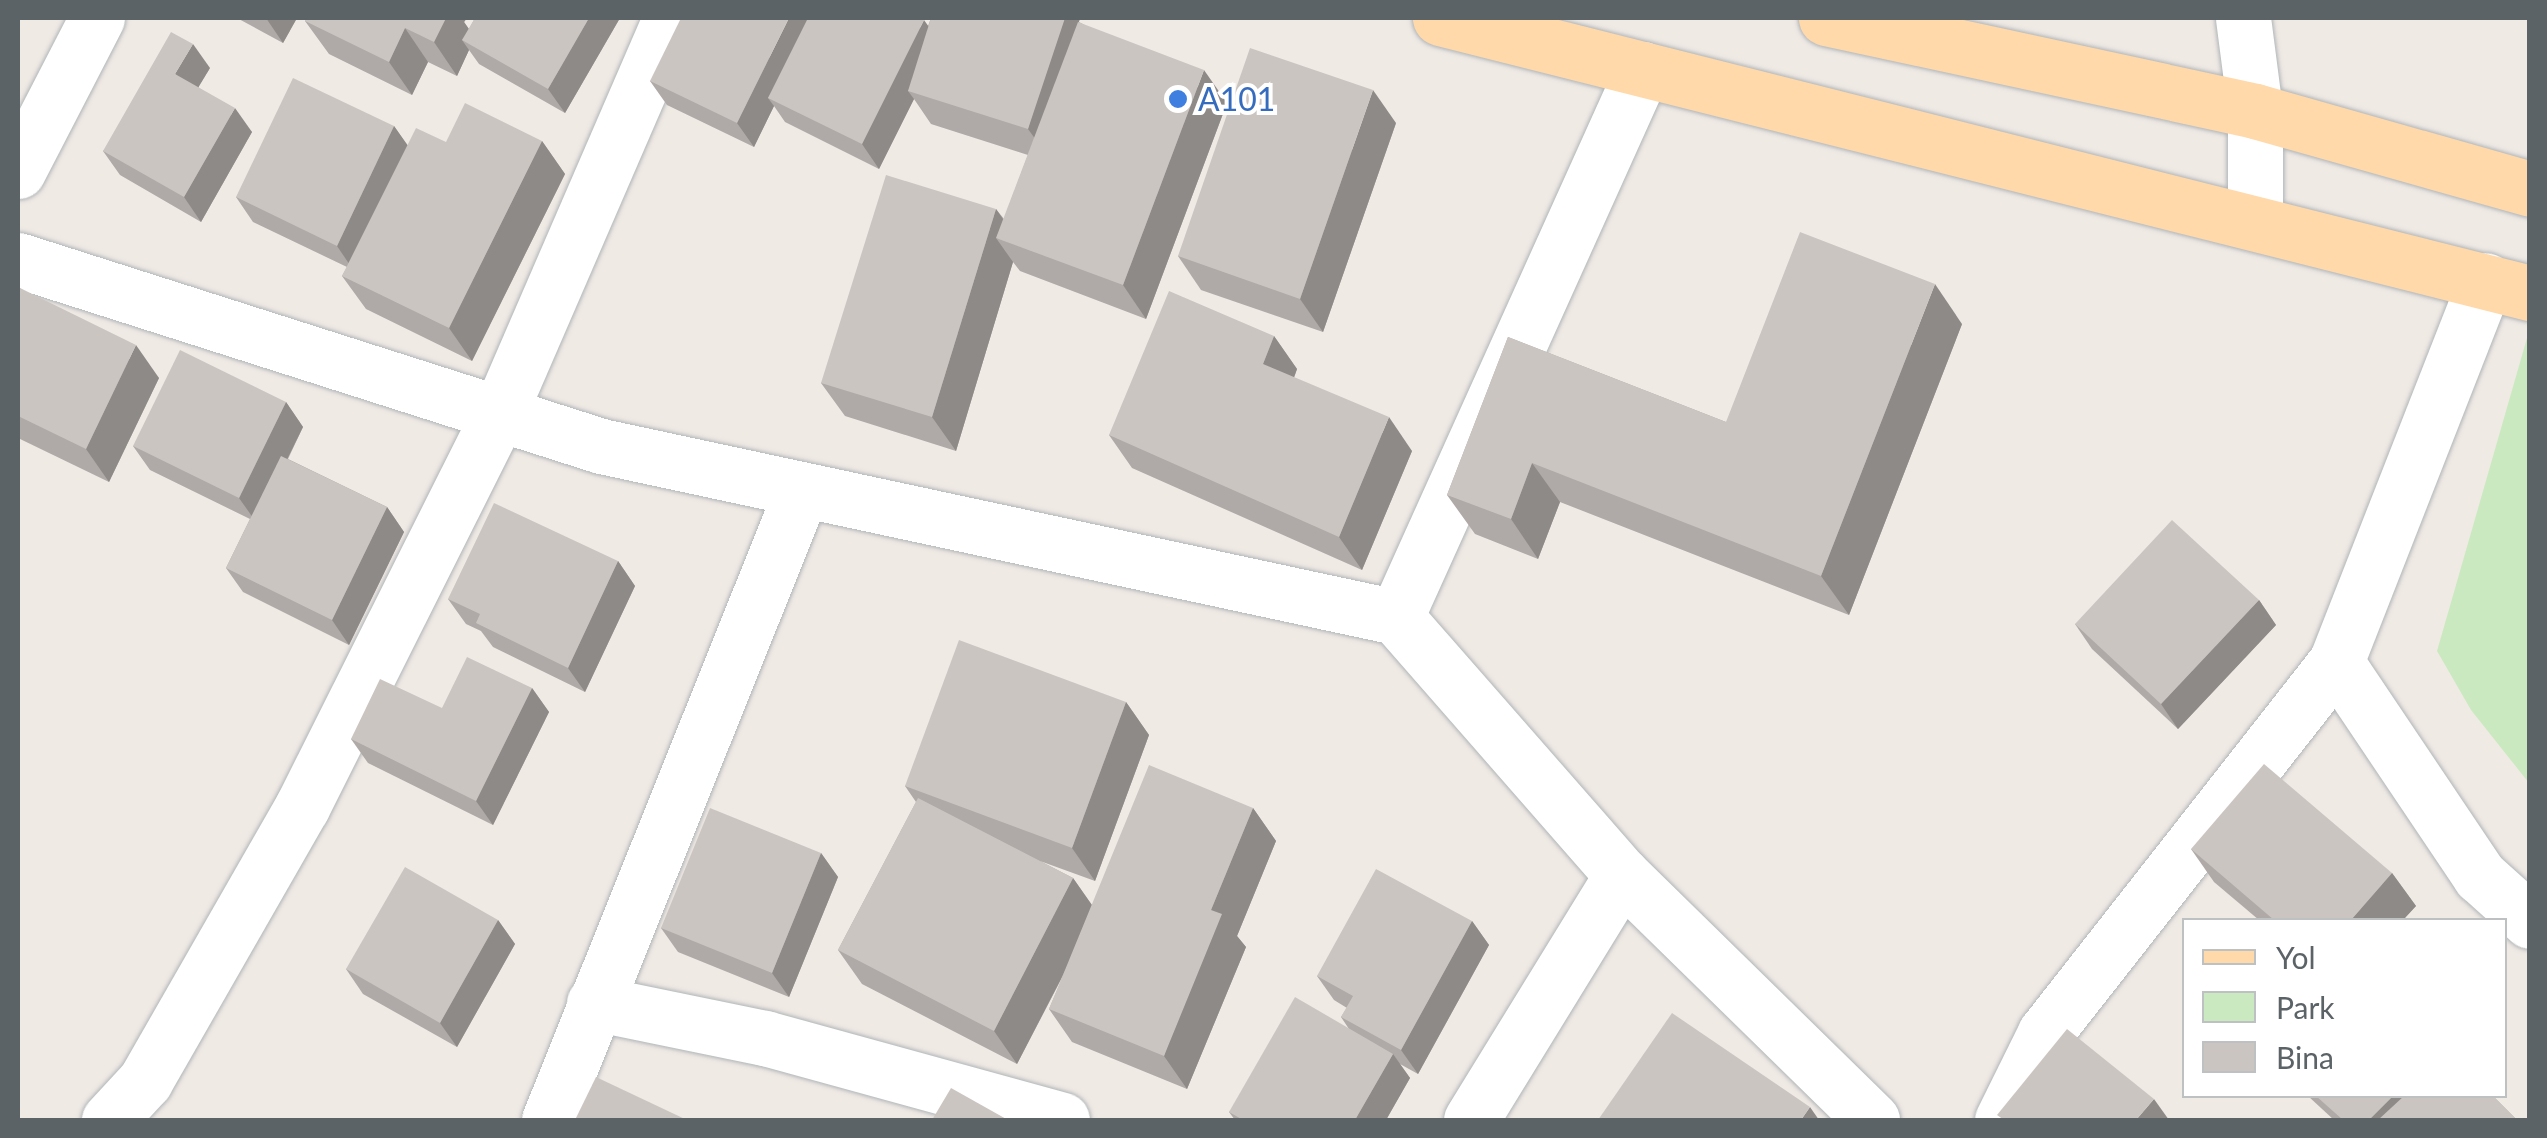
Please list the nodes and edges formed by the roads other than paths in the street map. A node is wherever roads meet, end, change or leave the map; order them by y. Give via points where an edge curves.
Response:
1 (96, 18) edge
2 (670, 18) edge
3 (1440, 18) edge
4 (1826, 18) edge
5 (2242, 18) edge
6 (1644, 69) junction
7 (2255, 111) junction
8 (18, 171) edge
9 (2530, 189) edge
10 (2255, 223) junction
11 (18, 260) edge
12 (2508, 287) edge
13 (499, 414) junction
14 (802, 490) junction
15 (1396, 617) junction
16 (2336, 662) junction
17 (1622, 875) junction
18 (2530, 921) edge
19 (594, 1004) junction
20 (109, 1120) edge
21 (549, 1120) edge
22 (1062, 1120) edge
23 (1471, 1120) edge
24 (1872, 1120) edge
25 (2002, 1120) edge

1 - 8 street
2 - 13 street
3 - 6 main road
4 - 7 main road
5 - 7 street
6 - 10 main road
6 - 15 street
7 - 9 main road
7 - 10 street
10 - 12 main road
11 - 13 street
12 - 16 street
13 - 14 street via 600,446
13 - 20 street via 302,807 145,1080
14 - 15 street
14 - 19 street
15 - 17 street
16 - 18 street via 2480,876
16 - 25 street via 2045,1033
17 - 23 street
17 - 24 street
19 - 21 street
19 - 22 street via 765,1038

